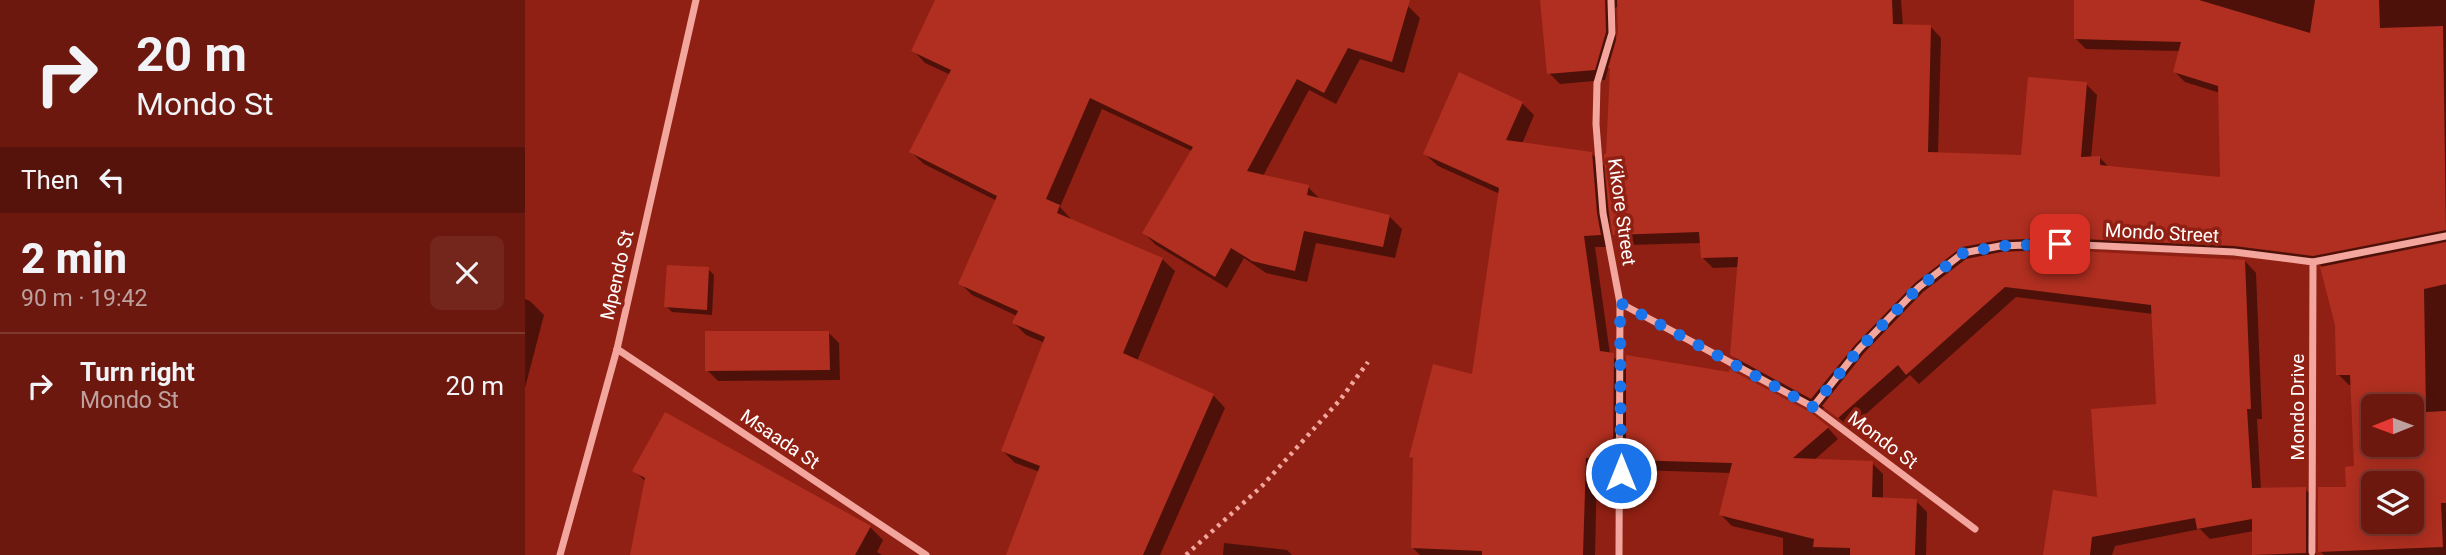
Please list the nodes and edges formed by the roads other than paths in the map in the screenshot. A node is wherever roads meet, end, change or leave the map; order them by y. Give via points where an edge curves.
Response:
1 (696, 0) edge
2 (1611, 0) edge
3 (2446, 236) edge
4 (2313, 262) junction
5 (1620, 303) junction
6 (617, 349) junction
7 (1813, 407) junction
8 (1975, 529) dead end
9 (2312, 552) dead end
10 (560, 555) edge
11 (926, 555) edge
12 (1619, 555) edge

1 - 6 street, Mpendo St
2 - 5 street, Kikore Street via 1612,33 1597,83 1596,124 1603,213
3 - 4 street, Mondo Street
4 - 7 street, Mondo Street via 2234,252 2060,244 2000,246 1963,253 1919,287 1859,349
4 - 9 street, Mondo Drive
5 - 7 street, Mondo St
5 - 12 street, Kikore Street
6 - 10 street, Mpendo St
6 - 11 street, Msaada St
7 - 8 street, Mondo St

